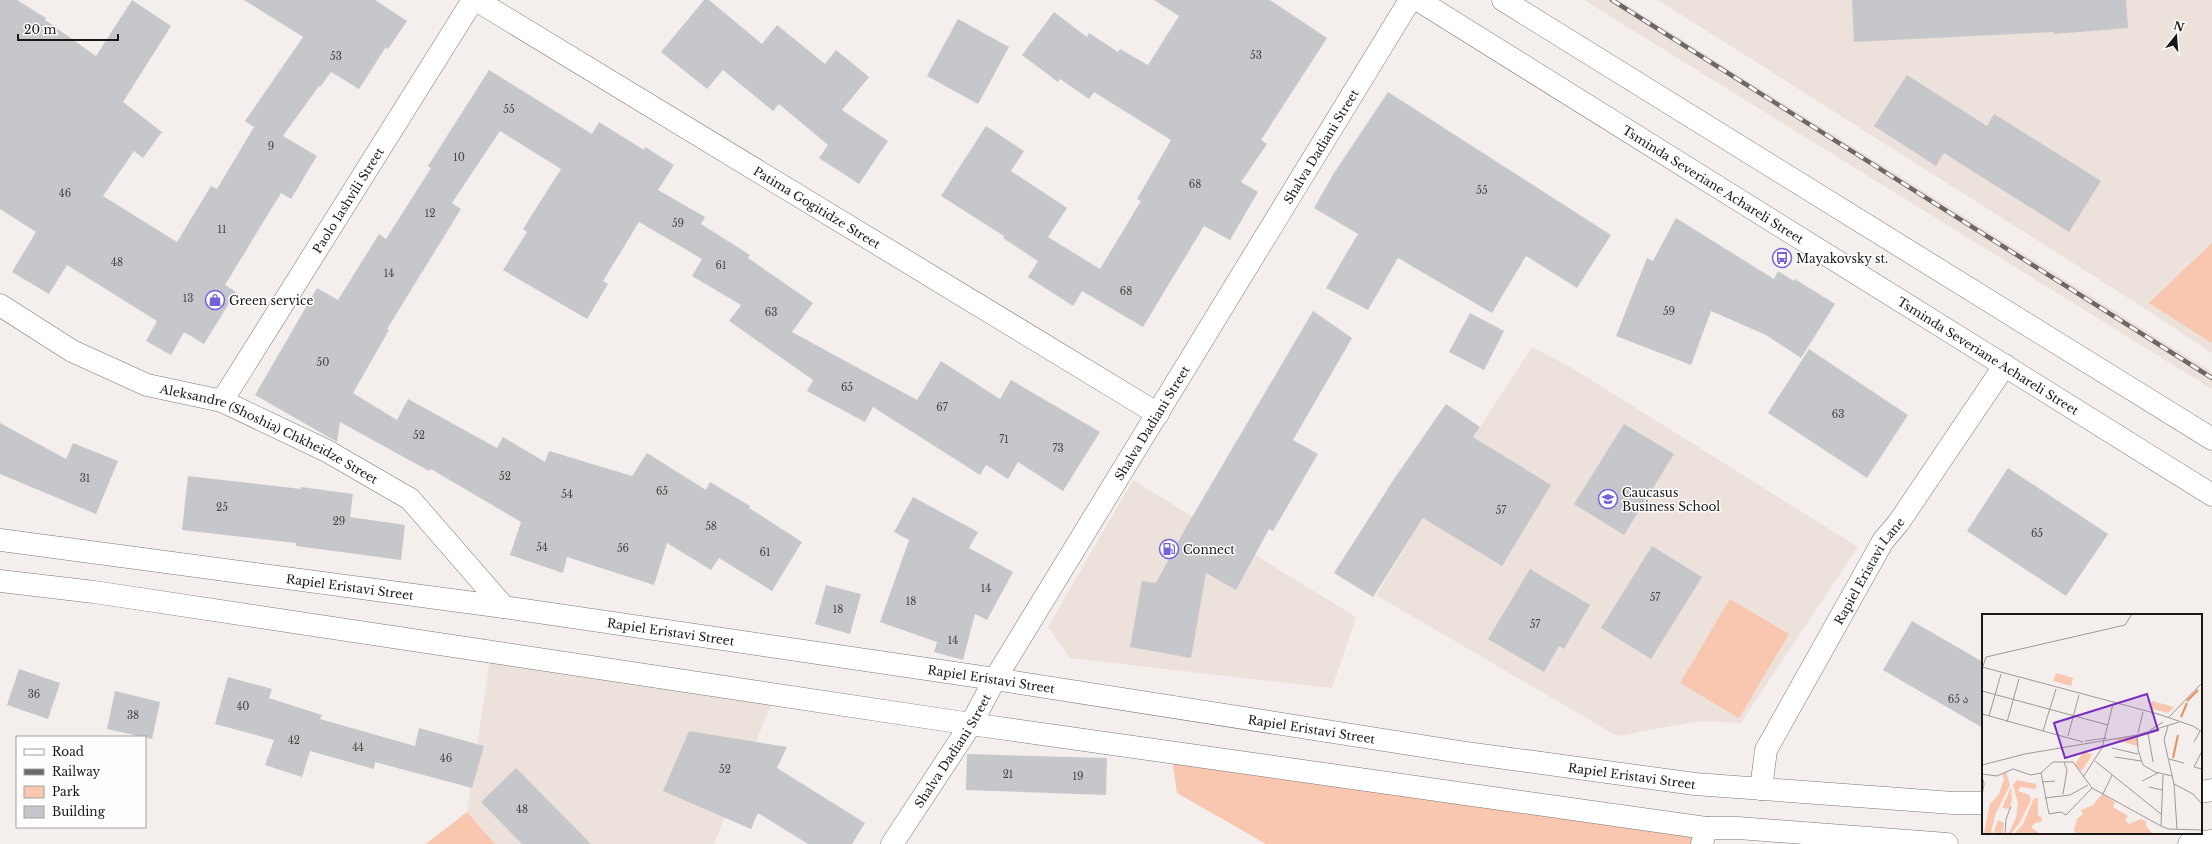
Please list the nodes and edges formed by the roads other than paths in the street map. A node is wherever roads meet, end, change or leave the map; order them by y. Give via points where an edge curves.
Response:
1 (473, 0) edge
2 (476, 0) edge
3 (1410, 0) edge
4 (1418, 0) edge
5 (1503, 0) edge
6 (0, 305) edge
7 (2005, 365) junction
8 (222, 401) junction
9 (1158, 414) junction
10 (2212, 439) edge
11 (2212, 495) edge
12 (0, 540) edge
13 (0, 581) edge
14 (504, 607) junction
15 (995, 679) junction
16 (971, 724) junction
17 (1761, 789) junction
18 (2212, 790) edge
19 (2202, 792) edge
20 (1982, 803) edge
21 (1704, 836) edge
22 (2212, 841) edge
23 (892, 844) edge
24 (1947, 844) edge
25 (2189, 844) edge

1 - 8 main road, Paolo Iashvili Street
2 - 9 main road, Patima Gogitidze Street
3 - 9 main road, Shalva Dadiani Street
4 - 7 main road, Tsminda Severiane Achareli Street
5 - 10 main road
6 - 8 main road, Aleksandre (Shoshia) Chkheidze Street via 72,351 147,385
7 - 11 main road, Tsminda Severiane Achareli Street
7 - 17 main road, Rapiel Eristavi Lane via 1884,541 1766,750
8 - 14 main road, Aleksandre (Shoshia) Chkheidze Street via 327,451 410,499
9 - 15 main road, Shalva Dadiani Street
12 - 14 main road, Rapiel Eristavi Street
13 - 16 main road via 94,592
14 - 15 main road, Rapiel Eristavi Street
15 - 16 main road, Shalva Dadiani Street
15 - 17 main road, Rapiel Eristavi Street via 1460,752 1701,785
16 - 21 main road
16 - 23 main road, Shalva Dadiani Street
17 - 20 main road, Rapiel Eristavi Street
18 - 19 main road
21 - 24 main road via 1738,828
22 - 25 main road

